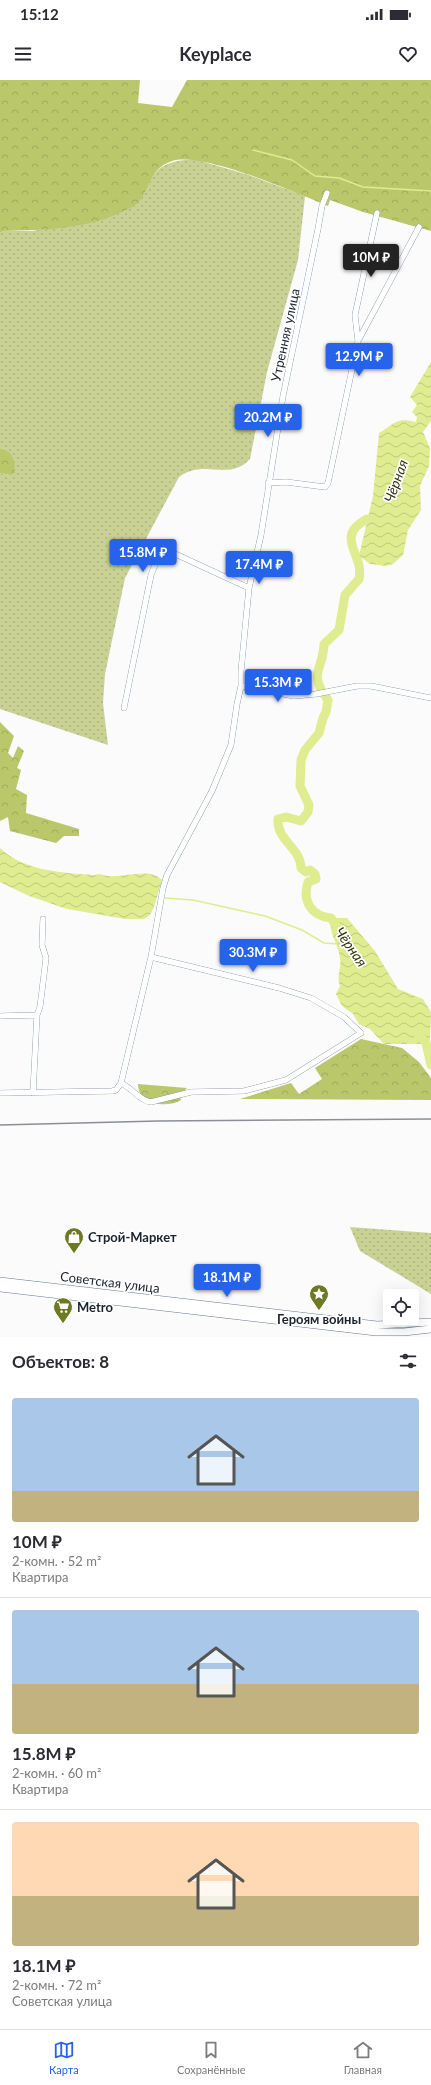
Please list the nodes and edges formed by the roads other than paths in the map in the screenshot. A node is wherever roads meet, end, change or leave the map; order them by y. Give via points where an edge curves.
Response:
1 (327, 193) dead end
2 (376, 213) dead end
3 (419, 227) dead end
4 (358, 341) junction
5 (268, 483) junction
6 (249, 588) junction
7 (242, 686) junction
8 (431, 698) edge
9 (124, 708) dead end
10 (43, 919) dead end
11 (151, 957) junction
12 (37, 1015) junction
13 (0, 1016) edge
14 (121, 1083) junction
15 (33, 1093) junction
16 (0, 1094) edge
17 (0, 1281) edge
18 (0, 1288) edge
19 (431, 1322) edge
20 (431, 1329) edge

1 - 5 street, Утренняя улица via 322,206 283,396
2 - 4 street via 355,315
3 - 4 street
4 - 5 street via 328,483 325,487 286,482
5 - 6 street, Утренняя улица via 261,535
6 - 7 street, Утренняя улица via 240,671
6 - 9 street via 171,552 161,553 151,576
7 - 8 street via 288,695 316,694 353,686 371,686
7 - 11 street, Утренняя улица via 229,752 212,791 167,875
10 - 12 street via 42,944 46,958
11 - 14 street, Утренняя улица
11 - 14 street via 311,998 344,1016 361,1033 286,1080 244,1091 191,1092 151,1102 145,1101
12 - 13 street
12 - 15 street
14 - 15 street via 112,1091
15 - 16 street
17 - 19 main road, Советская улица via 377,1325
18 - 20 main road, Советская улица via 376,1332

